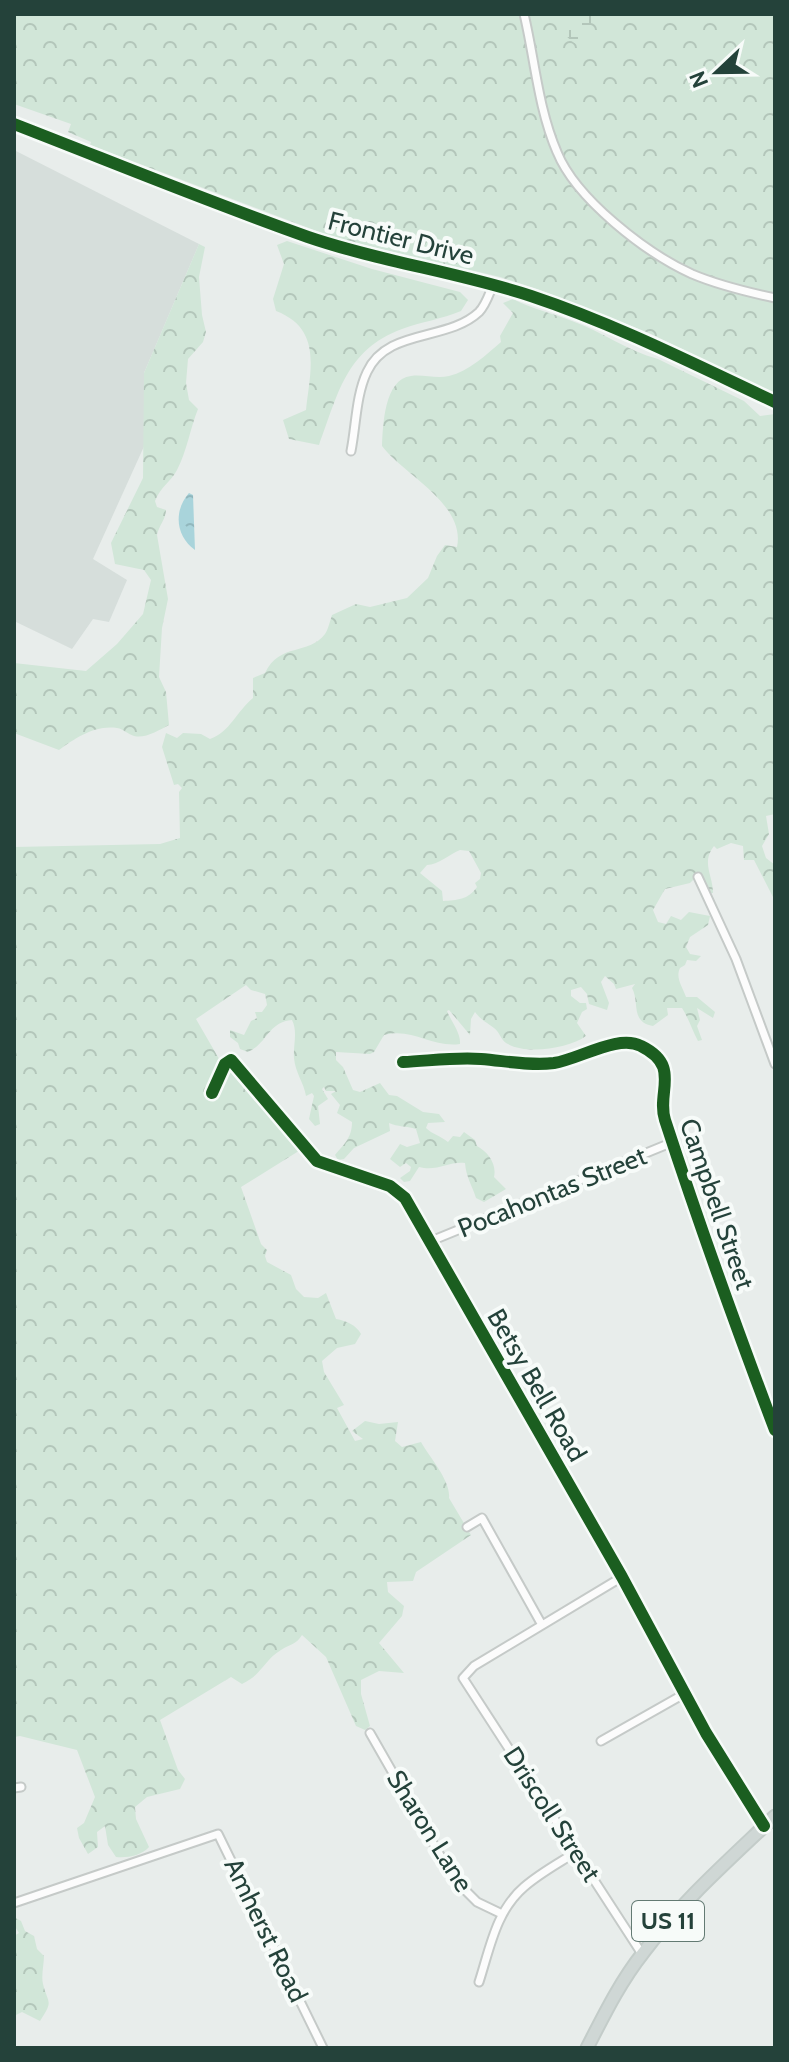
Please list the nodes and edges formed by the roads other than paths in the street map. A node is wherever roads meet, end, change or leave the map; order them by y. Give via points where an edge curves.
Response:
1 (524, 14) edge
2 (14, 124) edge
3 (493, 285) junction
4 (775, 298) edge
5 (775, 402) edge
6 (351, 451) dead end
7 (698, 877) dead end
8 (403, 1062) dead end
9 (775, 1064) edge
10 (212, 1093) dead end
11 (673, 1142) junction
12 (431, 1241) junction
13 (775, 1430) edge
14 (467, 1527) dead end
15 (622, 1577) junction
16 (542, 1625) junction
17 (684, 1694) junction
18 (370, 1733) dead end
19 (601, 1741) dead end
20 (775, 1816) edge
21 (764, 1826) junction
22 (576, 1852) junction
23 (14, 1903) edge
24 (502, 1914) junction
25 (642, 1954) junction
26 (479, 1982) dead end
27 (323, 2048) edge
28 (587, 2048) edge

1 - 4 street via 550,134 578,187 614,221 679,267
2 - 3 street, Frontier Drive via 320,241
3 - 5 street, Frontier Drive via 621,330
3 - 6 street via 479,312 452,327 400,342 375,359 363,383
7 - 9 street
8 - 11 street, Campbell Street via 547,1063 617,1043 637,1044 664,1068 663,1112
10 - 12 street, Betsy Bell Road via 225,1064 234,1062 317,1161 396,1190
11 - 12 street, Pocahontas Street
11 - 13 street, Campbell Street
12 - 15 street, Betsy Bell Road
14 - 16 street via 482,1518
15 - 16 street
15 - 17 street, Betsy Bell Road
16 - 22 street, Driscoll Street via 464,1675
17 - 19 street
17 - 21 street, Betsy Bell Road
18 - 24 street, Sharon Lane via 457,1882 477,1902
20 - 21 main road, US 11
21 - 25 main road, US 11 via 676,1912
22 - 24 street via 526,1885
22 - 25 street, Driscoll Street
23 - 27 street, Amherst Road via 218,1834
24 - 26 street
25 - 28 main road, US 11

